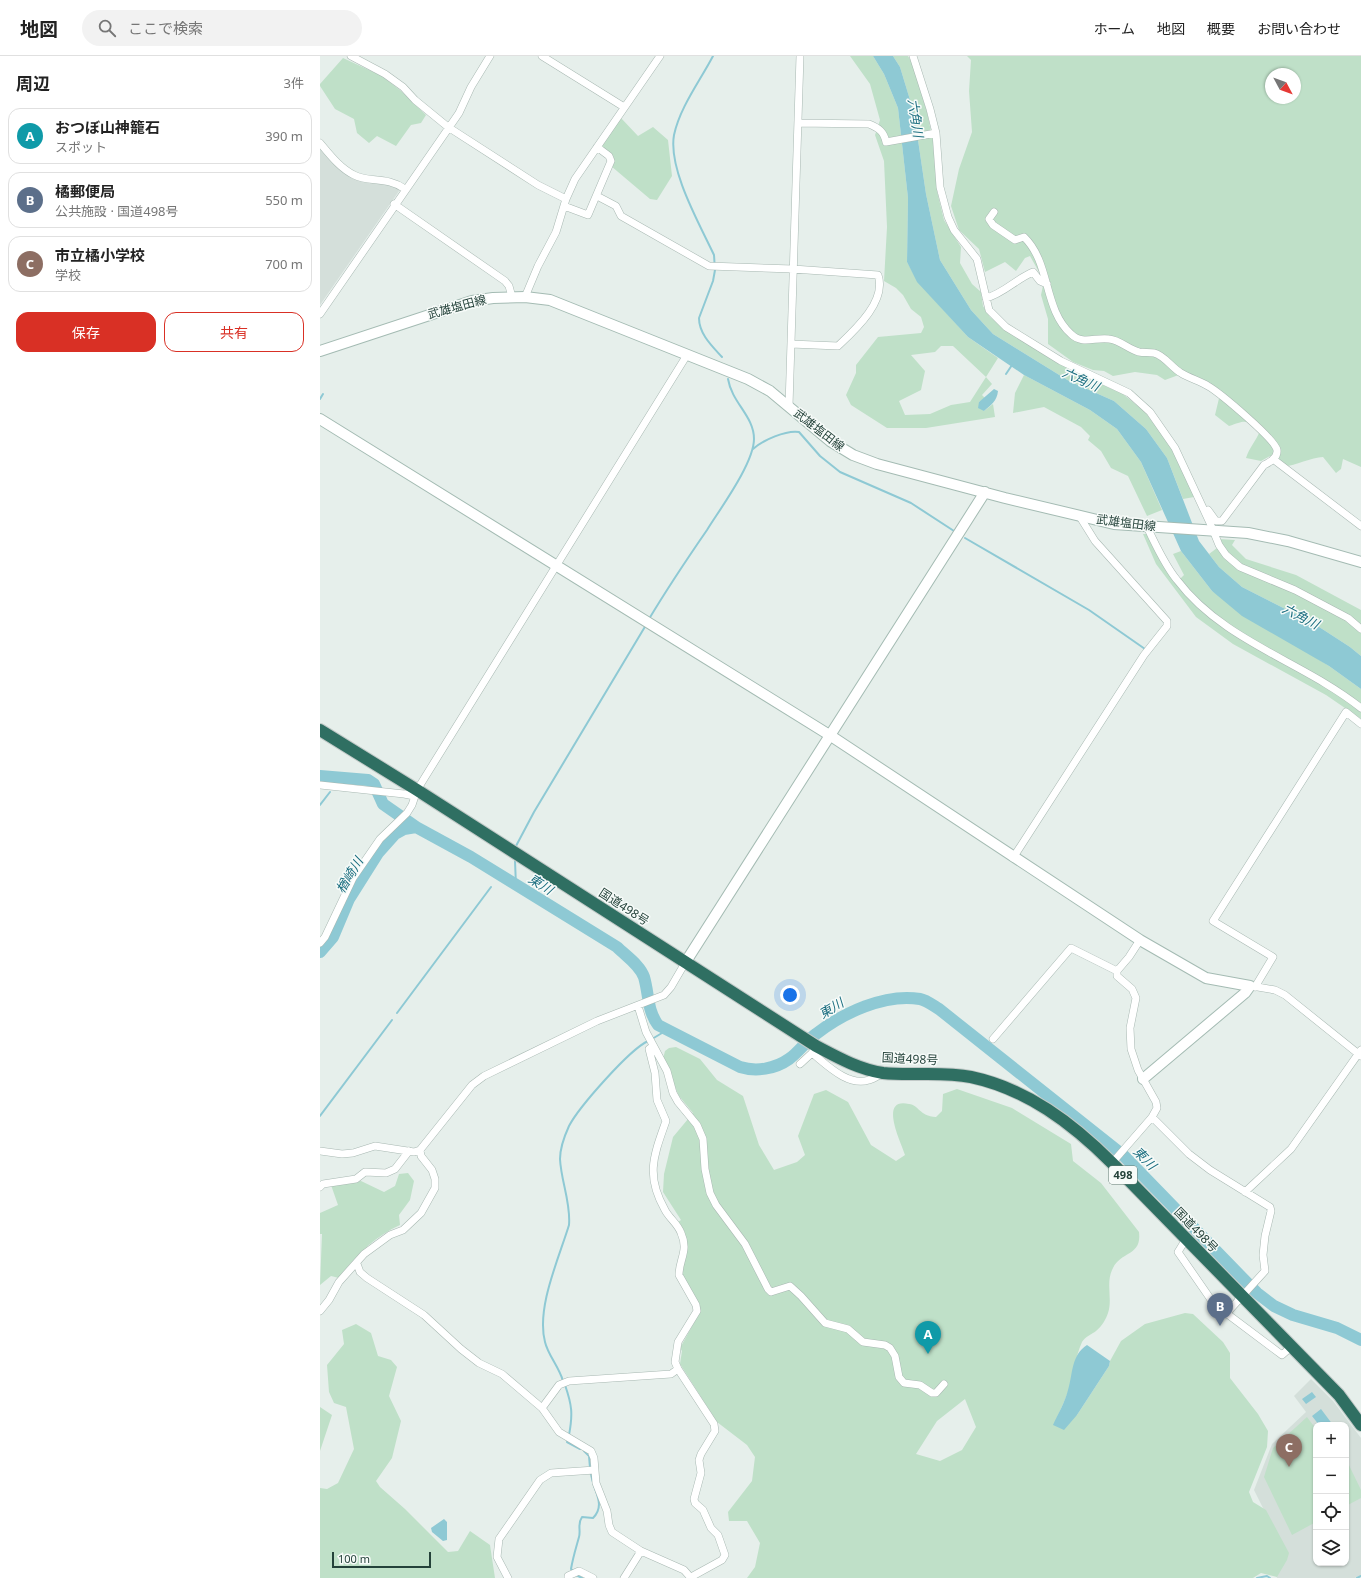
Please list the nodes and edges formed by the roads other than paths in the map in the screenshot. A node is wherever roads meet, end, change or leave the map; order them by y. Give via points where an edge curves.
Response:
1 (351, 56) edge
2 (490, 56) edge
3 (542, 56) edge
4 (660, 56) edge
5 (800, 56) edge
6 (913, 56) edge
7 (624, 108) junction
8 (798, 123) junction
9 (448, 127) junction
10 (934, 133) junction
11 (320, 143) edge
12 (597, 147) junction
13 (405, 189) junction
14 (597, 196) junction
15 (565, 203) junction
16 (394, 204) junction
17 (994, 212) dead end
18 (793, 269) junction
19 (1047, 284) junction
20 (512, 297) junction
21 (525, 297) junction
22 (986, 298) junction
23 (320, 314) edge
24 (791, 344) junction
25 (320, 351) edge
26 (687, 355) junction
27 (789, 406) junction
28 (320, 419) edge
29 (1273, 459) junction
30 (985, 492) junction
31 (1202, 505) junction
32 (1080, 517) junction
33 (1361, 526) edge
34 (1149, 527) junction
35 (1210, 531) junction
36 (1361, 562) edge
37 (556, 565) junction
38 (1361, 629) edge
39 (1361, 708) edge
40 (1361, 724) edge
41 (320, 730) edge
42 (831, 736) junction
43 (320, 785) edge
44 (416, 793) junction
45 (1013, 858) junction
46 (1140, 940) junction
47 (320, 943) edge
48 (685, 963) junction
49 (1117, 971) junction
50 (1252, 986) junction
51 (640, 1005) junction
52 (993, 1039) dead end
53 (653, 1046) junction
54 (814, 1050) junction
55 (1360, 1053) edge
56 (800, 1064) dead end
57 (1143, 1079) junction
58 (1152, 1117) junction
59 (320, 1150) edge
60 (420, 1150) junction
61 (409, 1151) junction
62 (1113, 1161) junction
63 (320, 1187) edge
64 (1245, 1192) junction
65 (1186, 1240) junction
66 (356, 1264) junction
67 (1244, 1294) junction
68 (320, 1311) edge
69 (1226, 1314) junction
70 (1291, 1347) junction
71 (678, 1369) junction
72 (944, 1384) dead end
73 (542, 1408) junction
74 (1361, 1425) edge
75 (591, 1471) junction
76 (642, 1551) junction
77 (571, 1575) edge
78 (508, 1578) edge
79 (593, 1578) edge
80 (624, 1578) edge
81 (691, 1578) edge

1 - 9 street via 385,74
2 - 9 street via 459,113
3 - 7 street
4 - 7 street
5 - 8 street
6 - 10 street via 928,102
7 - 12 street
8 - 10 street via 869,124 884,134 886,142
8 - 18 street
9 - 13 street
9 - 15 street
10 - 22 street via 940,187 948,217 954,230 977,259
11 - 13 street via 337,162 355,176 387,181
12 - 14 street via 609,156 610,161
12 - 15 street via 574,179
13 - 16 street
14 - 15 street via 588,215
14 - 18 street via 616,206 621,216 709,266
15 - 21 street via 556,232
16 - 20 street via 505,281
16 - 23 street
17 - 19 street via 989,219 993,225 1015,240 1024,237 1031,243
18 - 24 street
18 - 24 street via 878,275 880,283 872,306 860,326 838,346
19 - 22 street via 1040,281 1032,272 1020,277 994,296
19 - 29 street via 1057,315 1077,339 1108,339 1118,341 1139,352 1155,353 1180,373 1208,386 1267,436 1277,448 1277,454
20 - 21 street, 武雄塩田線
20 - 25 street, 武雄塩田線 via 472,301 446,308
21 - 26 street, 武雄塩田線 via 550,300
22 - 31 street via 989,310 1006,327 1061,361 1129,393 1150,412 1175,448
24 - 27 street
26 - 27 street, 武雄塩田線 via 748,379 770,391
26 - 37 street
27 - 30 street, 武雄塩田線 via 830,441 853,455 877,464
28 - 37 street
29 - 31 street via 1264,465 1222,521 1216,521
29 - 33 street
30 - 32 street, 武雄塩田線
30 - 42 street
31 - 35 street
32 - 34 street, 武雄塩田線 via 1114,524
32 - 45 street via 1095,541 1166,621 1167,626 1144,655
34 - 35 street, 武雄塩田線
34 - 39 street via 1176,580 1221,624 1317,678
35 - 36 street, 武雄塩田線 via 1288,541
35 - 38 street via 1226,555 1240,567 1295,590 1348,618
37 - 42 street
37 - 44 street
40 - 50 street via 1346,712 1213,921 1274,957
41 - 44 highway, 国道498号 / 498
42 - 45 street
42 - 48 street
43 - 44 street
44 - 47 street via 407,813 380,838 353,878
44 - 48 highway, 国道498号 / 498
45 - 46 street
46 - 49 street
46 - 50 street via 1206,978
48 - 51 street via 664,995
48 - 54 highway, 国道498号 / 498 via 800,1036
49 - 52 street via 1071,948
49 - 57 street via 1117,976 1132,989 1136,998 1130,1028 1131,1049
50 - 55 street via 1275,990 1285,995
50 - 57 street
51 - 53 street via 646,1032
51 - 60 street via 597,1021 484,1076 472,1085
53 - 71 street via 649,1050 655,1073 657,1100 666,1121 653,1157 654,1184 665,1210 681,1233 685,1252 679,1275 697,1311 678,1342
53 - 72 street via 667,1071 678,1102 697,1125 703,1139 708,1184 716,1205 745,1244 768,1289 776,1292 790,1286 825,1323 848,1329 863,1342 890,1348 895,1356 899,1377 904,1383 920,1385 936,1393
54 - 56 street
54 - 62 highway, 国道498号 / 498 via 856,1066 883,1072 970,1077 1011,1089 1052,1112
55 - 64 street via 1291,1150
57 - 58 street via 1156,1102 1157,1108
58 - 62 street
58 - 64 street via 1189,1154
59 - 61 street via 342,1154 376,1146
60 - 61 street
60 - 66 street via 421,1156 432,1170 436,1188 412,1223 383,1240 364,1254
61 - 63 street via 395,1169 386,1173 365,1172 356,1179 324,1184
62 - 65 highway, 国道498号 / 498
64 - 67 street via 1270,1207 1271,1211 1264,1236 1265,1271
65 - 67 highway, 国道498号 / 498
65 - 69 street via 1178,1252 1206,1295
66 - 68 street via 351,1267
66 - 73 street via 366,1278 424,1315 461,1349 479,1363 502,1374
67 - 69 street
67 - 70 highway, 国道498号 / 498
69 - 70 street via 1282,1355
70 - 74 highway, 国道498号 / 498 via 1339,1395
71 - 73 street via 671,1374 569,1381 559,1385
71 - 81 street via 714,1424 715,1431 699,1460 701,1472 694,1499 718,1535 725,1554 717,1564
73 - 75 street via 563,1435 591,1451
75 - 76 street via 607,1511 612,1532
75 - 78 street via 545,1474 534,1486 499,1539 497,1557
76 - 80 street
76 - 81 street via 684,1570
77 - 79 street via 579,1571

